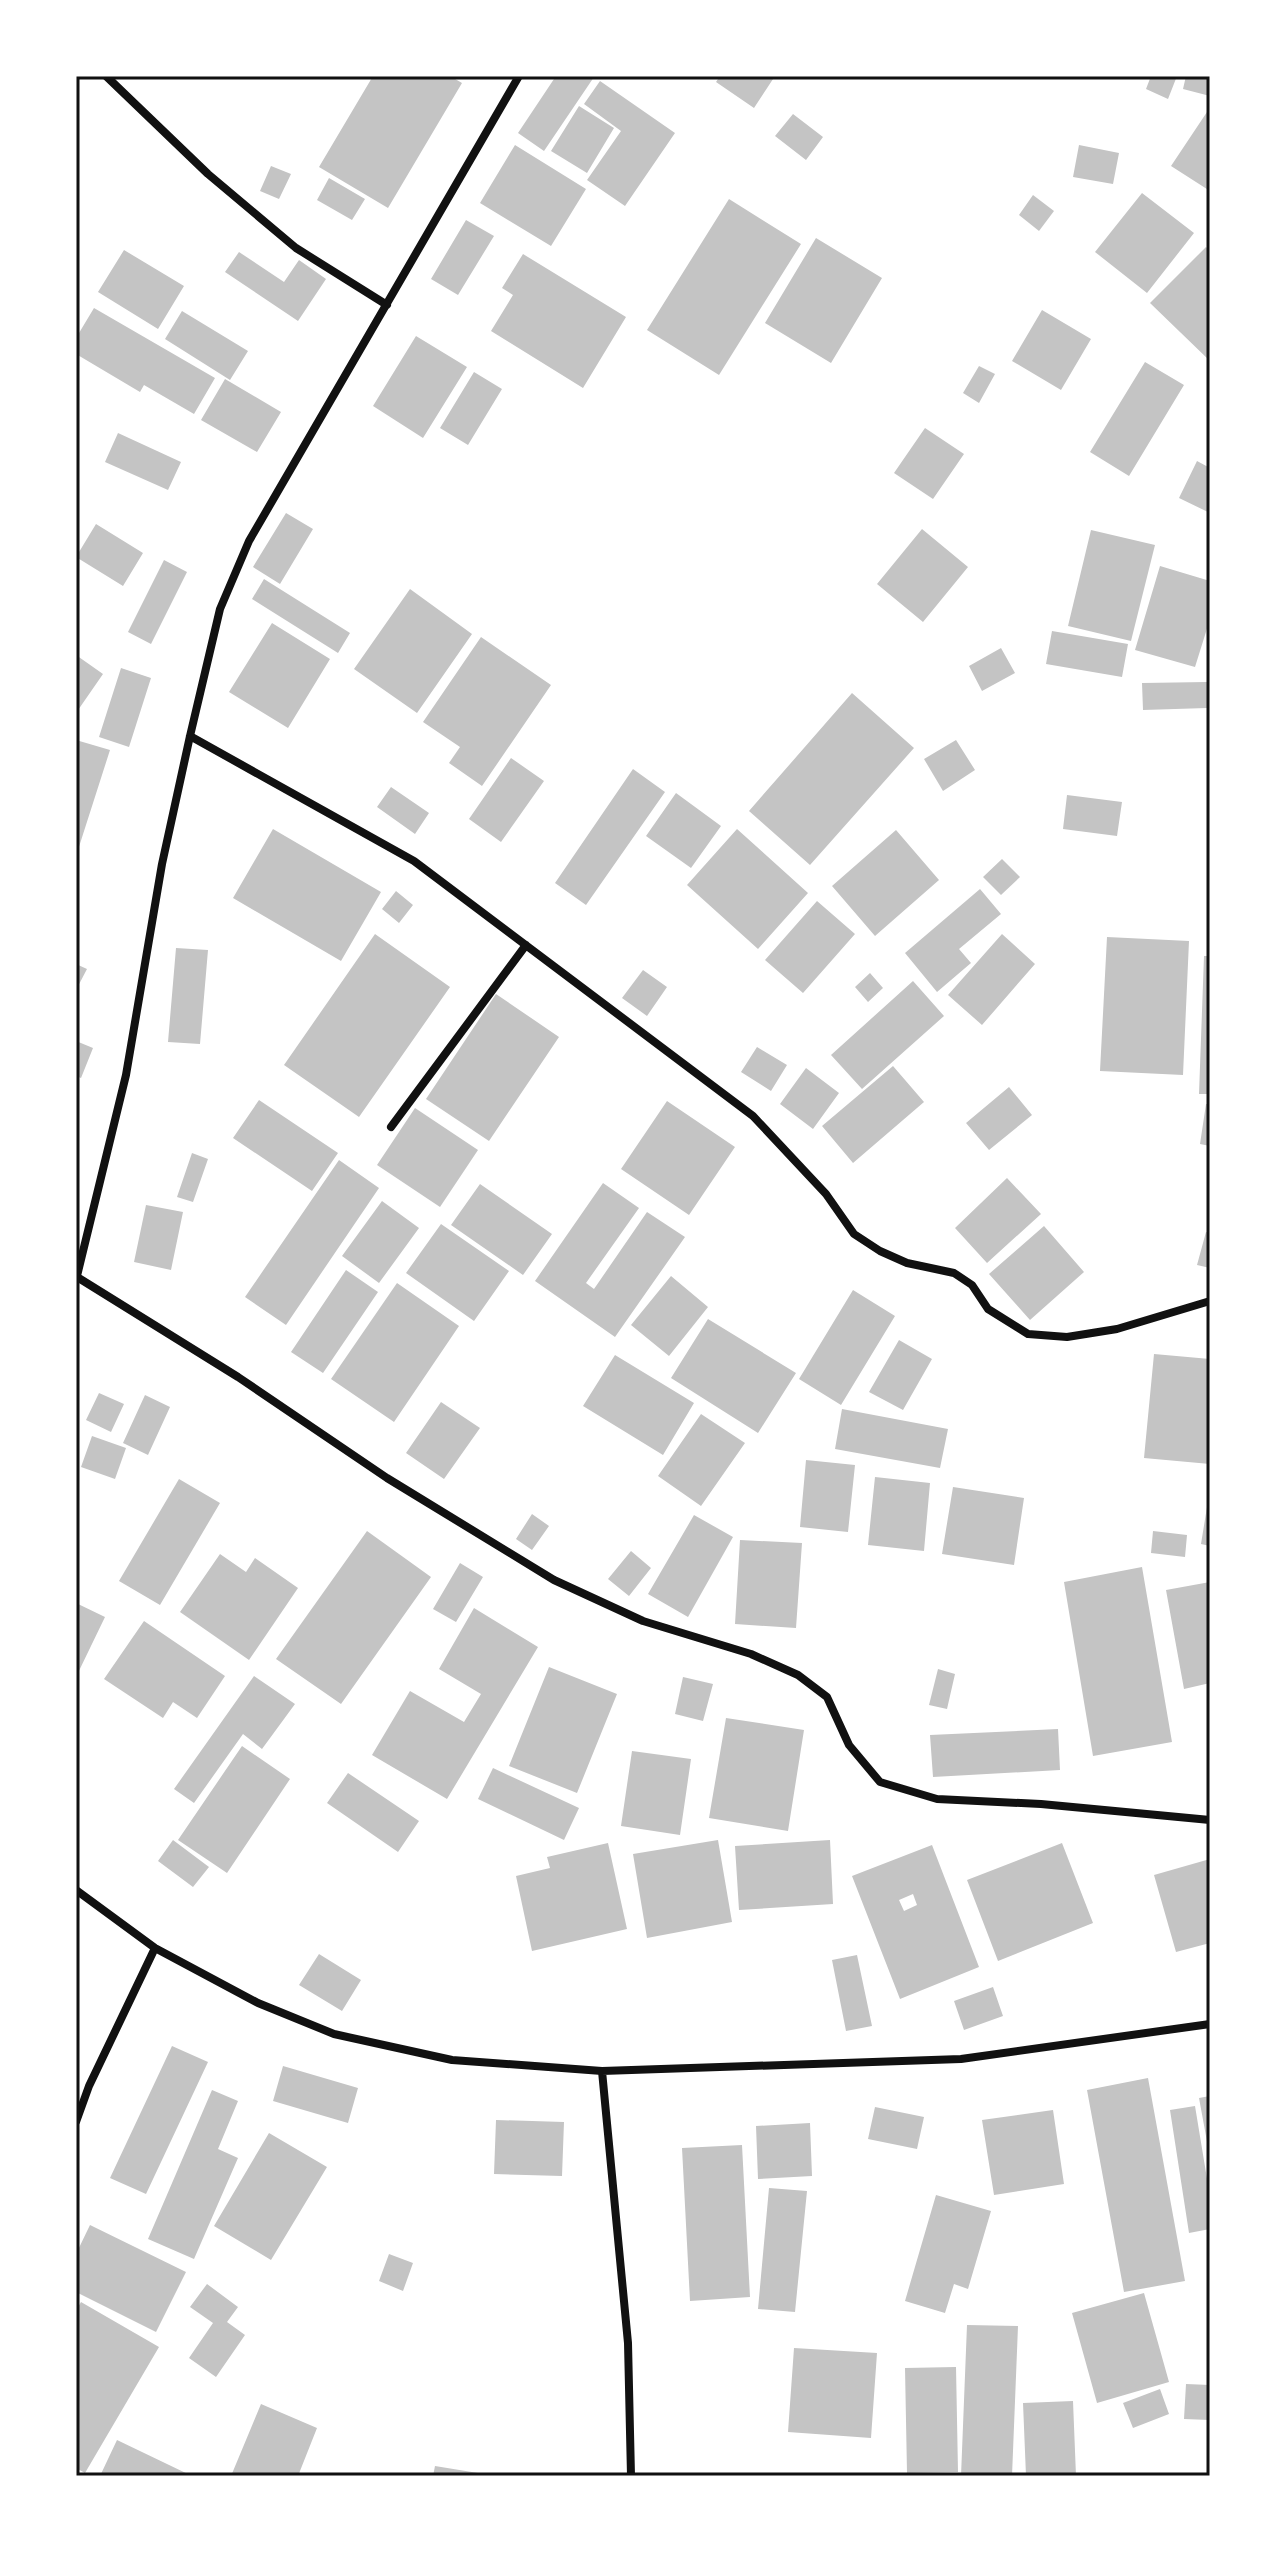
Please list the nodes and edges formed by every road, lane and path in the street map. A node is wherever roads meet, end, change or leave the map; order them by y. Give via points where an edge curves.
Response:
1 (106, 76) edge
2 (519, 76) edge
3 (387, 305) junction
4 (190, 736) junction
5 (526, 945) junction
6 (391, 1127) dead end
7 (77, 1279) edge
8 (1210, 1301) edge
9 (1210, 1820) edge
10 (76, 1890) edge
11 (155, 1948) junction
12 (1210, 2024) edge
13 (602, 2071) junction
14 (76, 2122) edge
15 (631, 2476) edge

1 - 3 street via 208,174 296,248
2 - 3 street
3 - 4 street via 249,541 220,609
4 - 5 street via 414,861
4 - 7 street via 126,1075
5 - 6 street
5 - 8 street via 753,1116 826,1194 854,1234 907,1263 954,1273 972,1285 988,1309 1028,1334 1067,1337 1117,1329
7 - 9 street via 554,1580 643,1621 751,1654 798,1675 827,1697 849,1745 880,1782 937,1799
10 - 11 street
11 - 13 street via 258,2003 334,2034 452,2060
11 - 14 street
12 - 13 street via 961,2059
13 - 15 street via 628,2343

